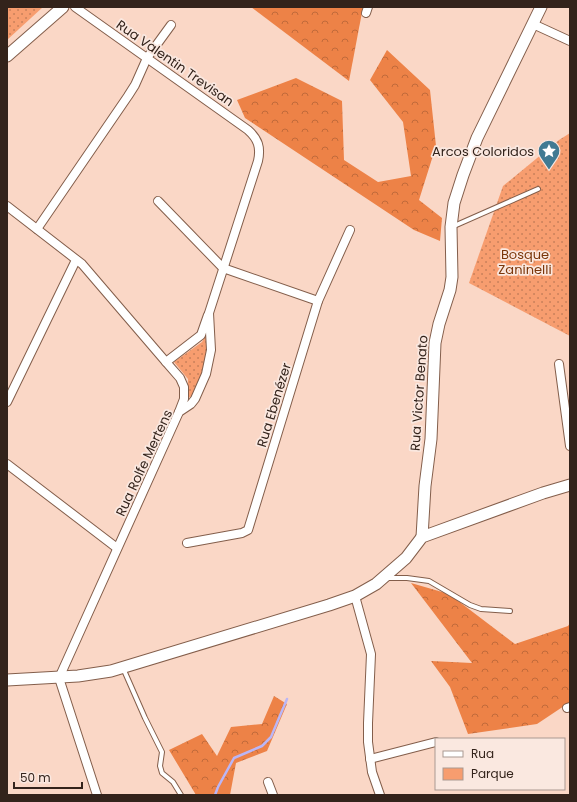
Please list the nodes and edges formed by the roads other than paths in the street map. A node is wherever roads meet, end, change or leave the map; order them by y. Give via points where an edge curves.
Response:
1 (63, 7) edge
2 (75, 7) edge
3 (541, 7) edge
4 (533, 24) junction
5 (171, 25) dead end
6 (570, 41) edge
7 (7, 56) edge
8 (147, 58) junction
9 (258, 142) joint
10 (538, 189) dead end
11 (158, 201) dead end
12 (7, 206) edge
13 (451, 227) junction
14 (36, 229) junction
15 (350, 230) dead end
16 (76, 260) junction
17 (223, 268) junction
18 (318, 301) junction
19 (209, 313) junction
20 (166, 362) junction
21 (558, 364) dead end
22 (7, 402) edge
23 (179, 412) junction
24 (570, 446) edge
25 (7, 464) edge
26 (570, 485) edge
27 (422, 537) junction
28 (187, 543) dead end
29 (117, 548) junction
30 (384, 578) junction
31 (355, 596) junction
32 (510, 612) dead end
33 (123, 668) junction
34 (59, 678) junction
35 (7, 680) edge
36 (435, 742) edge
37 (370, 759) junction
38 (268, 782) dead end
39 (97, 795) edge
40 (181, 795) edge
41 (273, 795) edge
42 (380, 795) edge

1 - 7 street
2 - 8 street, Rua Valentin Trevisan
3 - 4 street, Rua Victor Benato
4 - 6 street
4 - 13 street, Rua Victor Benato via 469,159 454,203
5 - 8 street
8 - 9 street, Rua Valentin Trevisan via 248,130
8 - 14 street via 128,96
9 - 17 street, Rua Rolfe Mertens via 258,161
10 - 13 lane
11 - 17 street
12 - 14 street
13 - 27 street, Rua Victor Benato via 452,277 435,343 431,439
14 - 16 street
15 - 18 street, Rua Ebenézer
16 - 20 street
16 - 22 street
17 - 18 street
17 - 19 street, Rua Rolfe Mertens
18 - 28 street, Rua Ebenézer via 248,530
19 - 20 street via 201,336
19 - 23 street, Rua Rolfe Mertens via 211,350 206,374 195,399
20 - 23 street via 180,378 184,388 184,399
21 - 24 street
23 - 29 street, Rua Rolfe Mertens
25 - 29 street
26 - 27 street
27 - 30 street via 411,553
29 - 34 street, Rua Rolfe Mertens
30 - 31 street
30 - 32 lane via 429,581 470,605 481,609
31 - 33 street
31 - 37 street via 371,654 368,723
33 - 34 street
33 - 40 lane via 162,752 162,773 173,782
34 - 35 street
34 - 39 street
36 - 37 street
37 - 42 street
38 - 41 street

